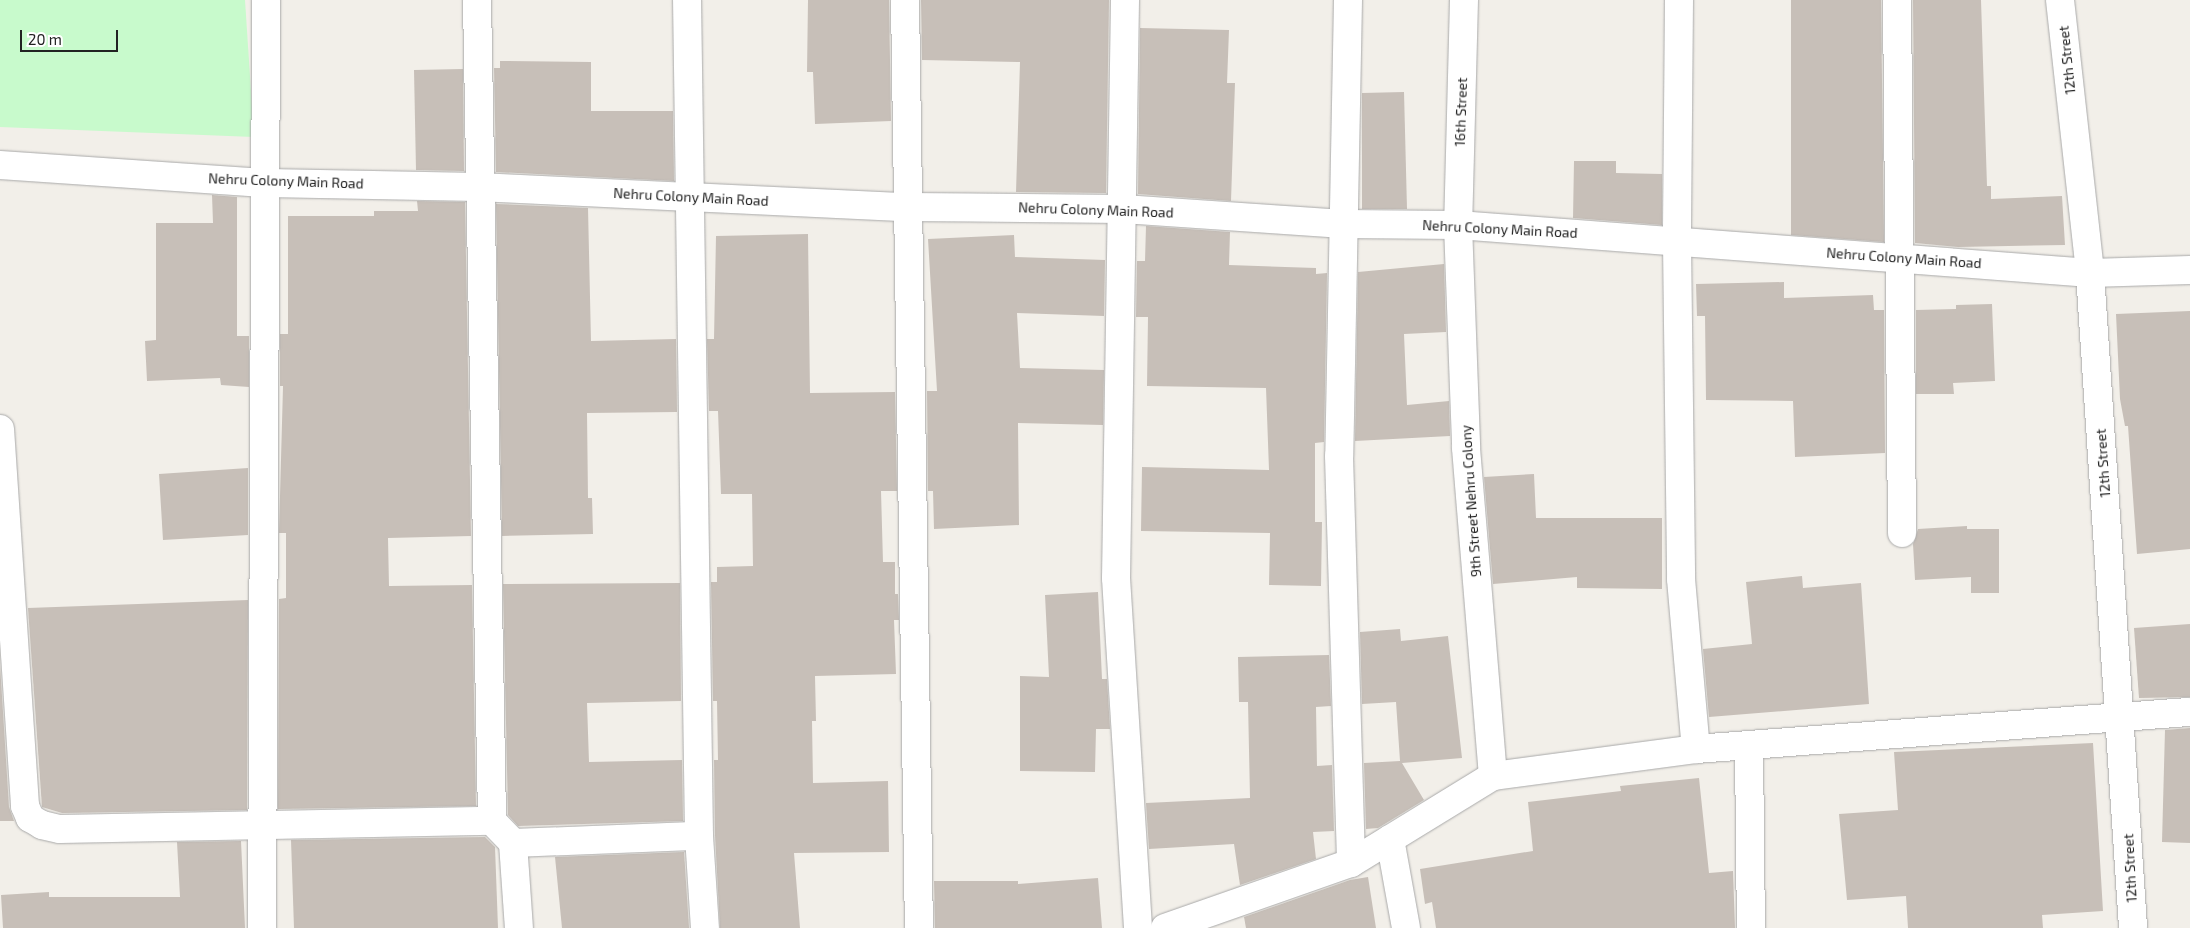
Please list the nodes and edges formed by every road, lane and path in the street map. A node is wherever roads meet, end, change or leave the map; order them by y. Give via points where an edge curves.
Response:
1 (266, 0) edge
2 (478, 0) edge
3 (687, 0) edge
4 (905, 0) edge
5 (1126, 0) edge
6 (1348, 0) edge
7 (1464, 0) edge
8 (1679, 0) edge
9 (1897, 0) edge
10 (2060, 0) edge
11 (0, 165) edge
12 (267, 182) junction
13 (478, 187) junction
14 (689, 196) junction
15 (906, 207) junction
16 (1123, 209) junction
17 (1343, 224) junction
18 (1458, 225) junction
19 (1677, 242) junction
20 (1898, 257) junction
21 (2190, 270) edge
22 (2090, 272) junction
23 (0, 429) edge
24 (1902, 533) dead end
25 (2190, 712) edge
26 (2121, 718) junction
27 (1749, 746) junction
28 (1696, 749) junction
29 (1493, 776) junction
30 (492, 821) junction
31 (261, 825) junction
32 (699, 836) junction
33 (1390, 839) junction
34 (513, 844) junction
35 (1351, 863) junction
36 (262, 928) edge
37 (519, 928) edge
38 (705, 928) edge
39 (919, 928) edge
40 (1138, 928) edge
41 (1165, 928) edge
42 (1406, 928) edge
43 (1751, 928) edge
44 (2133, 928) edge

1 - 12 street
2 - 13 street
3 - 14 street
4 - 15 street
5 - 16 street
6 - 17 street
7 - 18 street, 16th Street
8 - 19 street
9 - 20 street
10 - 22 street, 12th Street
11 - 12 street, Nehru Colony Main Road
12 - 13 street, Nehru Colony Main Road
12 - 31 street
13 - 14 street, Nehru Colony Main Road
13 - 30 street
14 - 15 street, Nehru Colony Main Road
14 - 32 street
15 - 16 street, Nehru Colony Main Road
15 - 39 street
16 - 17 street, Nehru Colony Main Road
16 - 40 street via 1116,578
17 - 18 street, Nehru Colony Main Road
17 - 35 street via 1339,456
18 - 19 street, Nehru Colony Main Road
18 - 29 street, 9th Street Nehru Colony via 1466,448
19 - 20 street, Nehru Colony Main Road
19 - 28 street via 1682,579
20 - 22 street, Nehru Colony Main Road
20 - 24 street
21 - 22 street, Nehru Colony Main Road
22 - 26 street, 12th Street
23 - 31 street via 23,788 30,818 54,829
25 - 26 street
26 - 27 street
26 - 44 street, 12th Street
27 - 28 street
27 - 43 street
28 - 29 street
29 - 33 street
30 - 31 street
30 - 34 street
31 - 36 street
32 - 34 street
32 - 38 street
33 - 35 street
33 - 42 street
34 - 37 street
35 - 41 street

